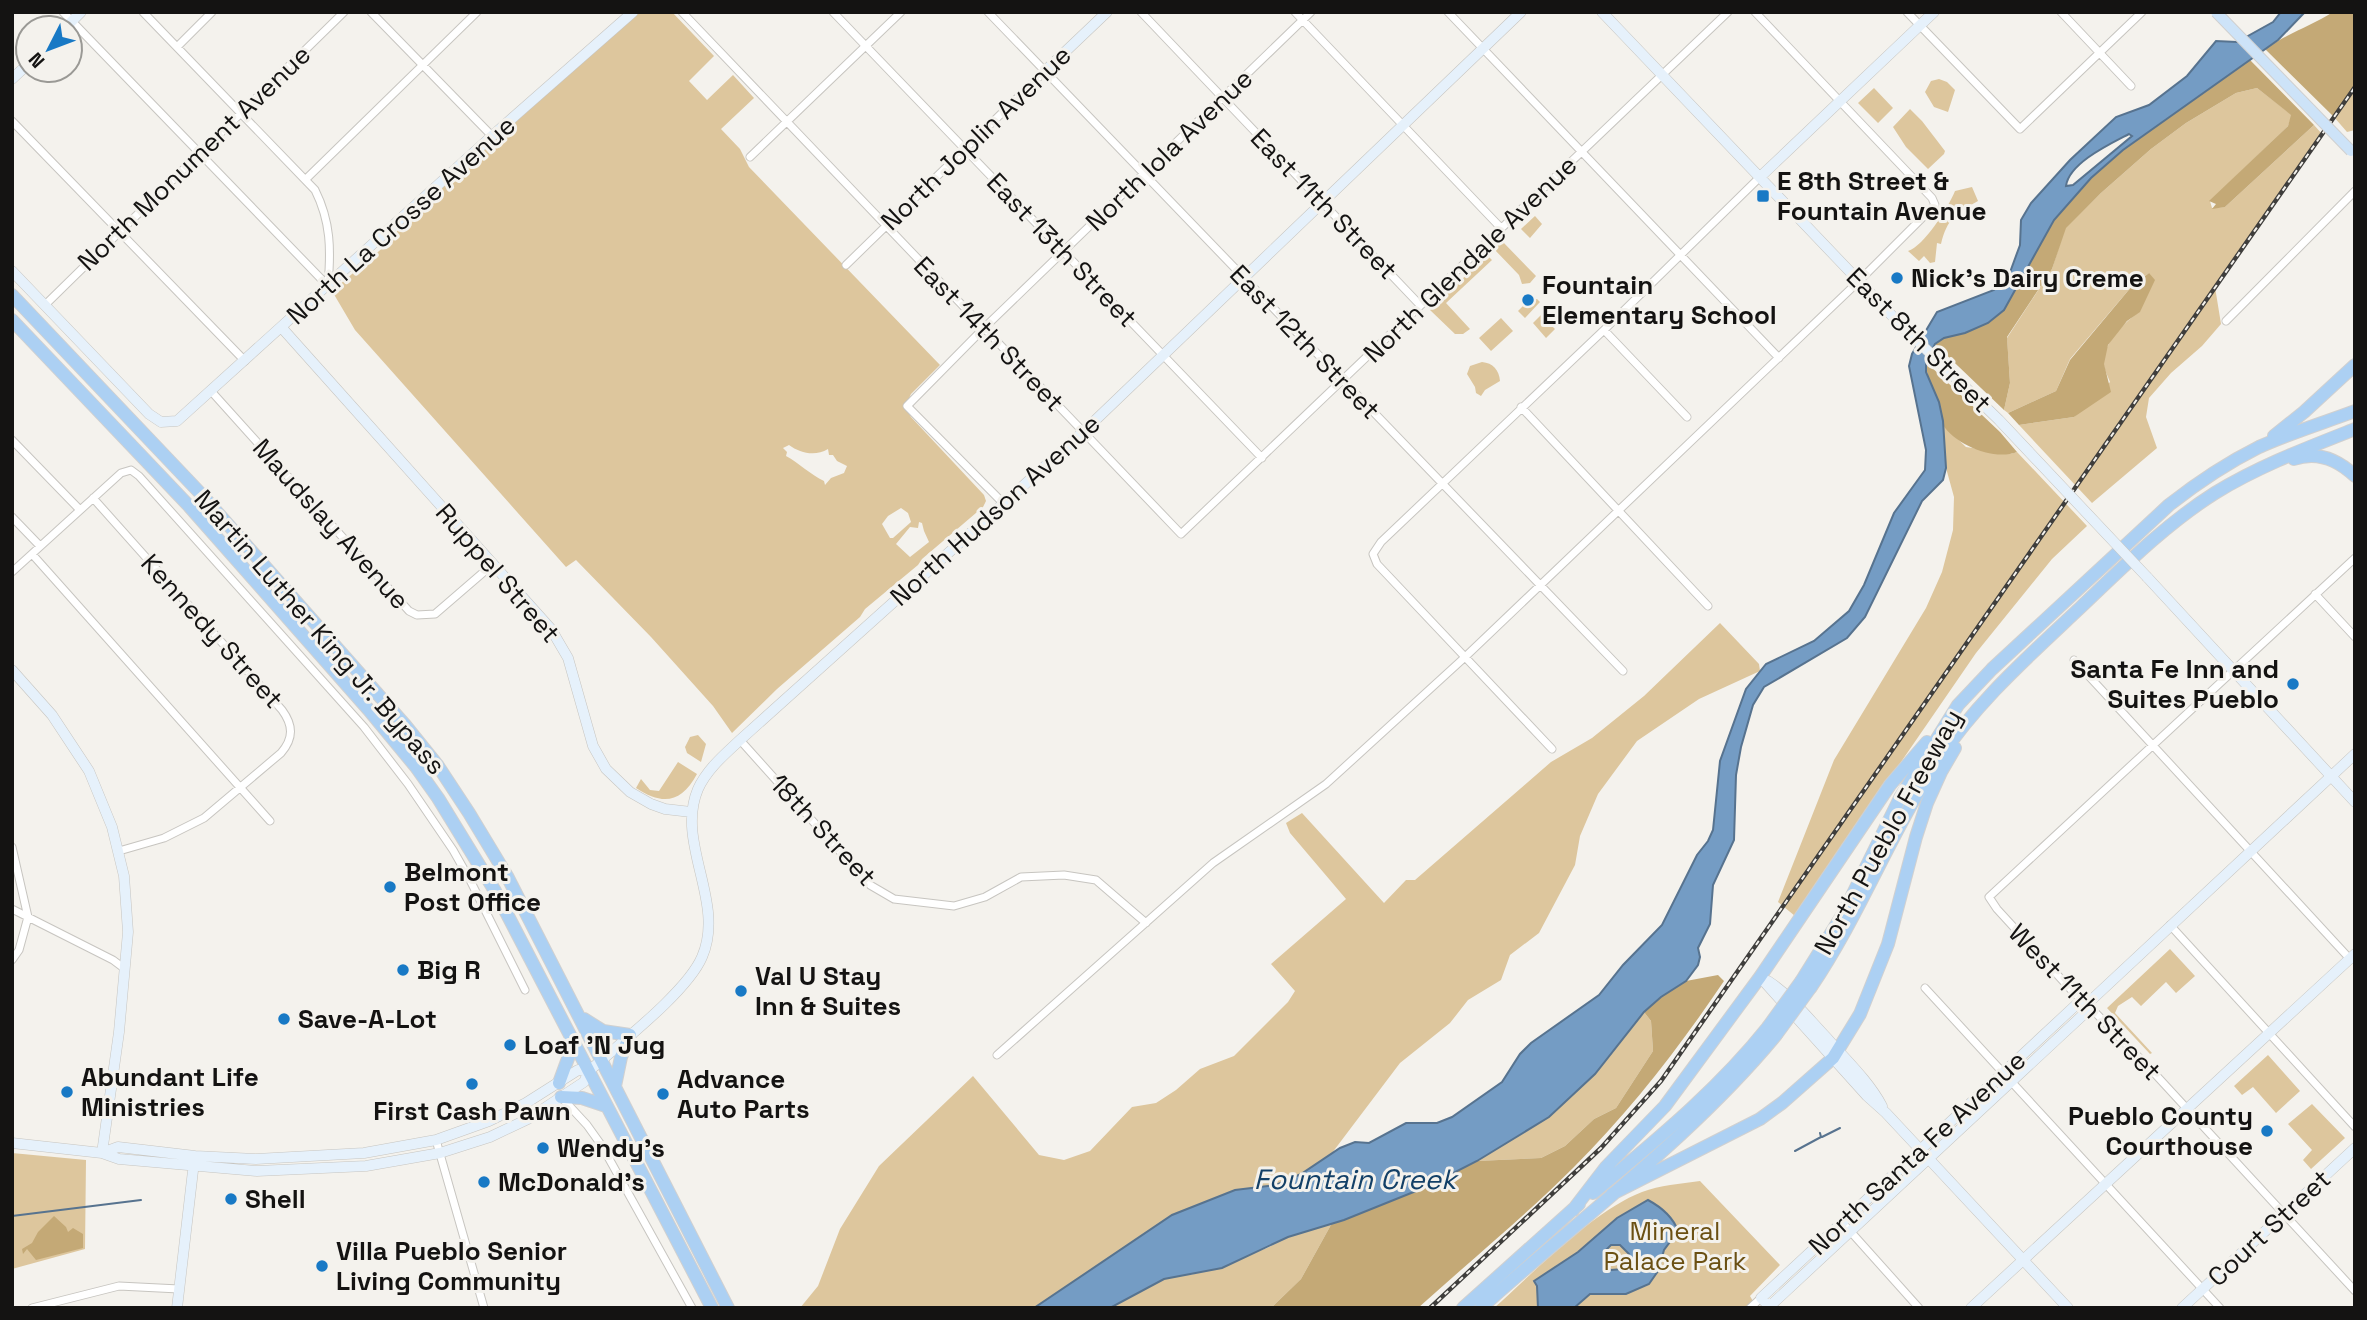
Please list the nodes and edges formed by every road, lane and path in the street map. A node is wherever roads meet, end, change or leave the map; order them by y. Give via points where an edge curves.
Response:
1 (143, 12) edge
2 (212, 12) edge
3 (344, 12) edge
4 (371, 12) edge
5 (477, 12) edge
6 (633, 12) edge
7 (682, 12) edge
8 (833, 12) edge
9 (901, 12) edge
10 (988, 12) edge
11 (1107, 12) edge
12 (1141, 12) edge
13 (1295, 12) edge
14 (1311, 12) edge
15 (1448, 12) edge
16 (1521, 12) edge
17 (1602, 12) edge
18 (1728, 12) edge
19 (1755, 12) edge
20 (1907, 12) edge
21 (1934, 12) edge
22 (2061, 12) edge
23 (2216, 12) edge
24 (2141, 13) edge
25 (1303, 20) junction
26 (1920, 26) junction
27 (84, 41) edge
28 (866, 46) junction
29 (177, 47) junction
30 (1483, 48) junction
31 (2099, 53) junction
32 (423, 65) junction
33 (1046, 70) junction
34 (1662, 75) junction
35 (2131, 86) dead end
36 (1223, 99) junction
37 (1840, 101) junction
38 (241, 113) junction
39 (12, 121) edge
40 (786, 122) junction
41 (1404, 124) junction
42 (492, 136) junction
43 (965, 149) junction
44 (2351, 150) dead end
45 (1582, 151) junction
46 (199, 153) junction
47 (750, 157) dead end
48 (1143, 175) junction
49 (1760, 177) junction
50 (306, 179) junction
51 (2355, 191) edge
52 (1323, 201) junction
53 (886, 227) junction
54 (1501, 228) junction
55 (119, 231) junction
56 (1064, 251) junction
57 (1679, 255) junction
58 (846, 265) dead end
59 (12, 271) edge
60 (1244, 278) junction
61 (1859, 281) junction
62 (328, 286) junction
63 (12, 295) edge
64 (45, 305) junction
65 (1420, 305) junction
66 (12, 320) edge
67 (2226, 321) dead end
68 (282, 328) junction
69 (984, 328) junction
70 (1604, 330) junction
71 (1164, 355) junction
72 (1779, 358) junction
73 (245, 361) junction
74 (2355, 365) edge
75 (1342, 382) junction
76 (211, 391) junction
77 (1521, 407) junction
78 (2355, 411) edge
79 (1687, 418) dead end
80 (2355, 429) edge
81 (1083, 432) junction
82 (12, 440) edge
83 (2260, 447) junction
84 (1262, 458) junction
85 (2260, 468) junction
86 (2355, 476) edge
87 (1443, 483) junction
88 (93, 498) junction
89 (1004, 504) junction
90 (80, 510) junction
91 (1619, 510) junction
92 (12, 517) edge
93 (1181, 534) joint
94 (40, 546) junction
95 (32, 554) junction
96 (2355, 558) edge
97 (493, 564) junction
98 (12, 572) edge
99 (1540, 584) junction
100 (2315, 594) junction
101 (1708, 607) dead end
102 (2355, 637) edge
103 (1464, 658) junction
104 (2074, 660) dead end
105 (12, 670) edge
106 (2233, 670) junction
107 (1623, 671) dead end
108 (1984, 699) junction
109 (1958, 705) junction
110 (740, 740) junction
111 (2152, 744) junction
112 (1552, 749) dead end
113 (2355, 754) edge
114 (2331, 776) junction
115 (241, 788) junction
116 (2355, 802) edge
117 (691, 812) junction
118 (270, 821) dead end
119 (12, 847) edge
120 (119, 851) junction
121 (2251, 851) junction
122 (12, 909) edge
123 (28, 918) junction
124 (1146, 923) junction
125 (2170, 925) junction
126 (2352, 957) edge
127 (12, 960) edge
128 (125, 969) junction
129 (1760, 977) junction
130 (1807, 984) junction
131 (1925, 988) dead end
132 (525, 990) dead end
133 (2087, 1004) junction
134 (580, 1017) junction
135 (1772, 1031) junction
136 (2269, 1033) junction
137 (630, 1035) junction
138 (574, 1042) junction
139 (997, 1055) dead end
140 (1836, 1055) junction
141 (602, 1059) junction
142 (589, 1070) junction
143 (2004, 1073) junction
144 (2012, 1082) junction
145 (559, 1083) junction
146 (615, 1086) junction
147 (561, 1097) junction
148 (606, 1106) junction
149 (2187, 1110) junction
150 (2355, 1127) edge
151 (436, 1140) junction
152 (12, 1143) edge
153 (2355, 1148) edge
154 (1921, 1150) junction
155 (103, 1153) junction
156 (440, 1153) junction
157 (1929, 1159) junction
158 (194, 1161) junction
159 (2105, 1185) junction
160 (1612, 1194) junction
161 (1573, 1210) junction
162 (2284, 1214) junction
163 (1842, 1222) junction
164 (1851, 1232) junction
165 (2024, 1260) junction
166 (179, 1289) junction
167 (2203, 1289) junction
168 (2355, 1291) edge
169 (1761, 1298) junction
170 (1770, 1307) edge
171 (32, 1308) edge
172 (177, 1308) edge
173 (484, 1308) edge
174 (692, 1308) edge
175 (712, 1308) edge
176 (728, 1308) edge
177 (1463, 1308) edge
178 (1481, 1308) edge
179 (1750, 1308) edge
180 (1919, 1308) edge
181 (1971, 1308) edge
182 (2068, 1308) edge
183 (2182, 1308) edge
184 (2220, 1308) edge

1 - 29 street
2 - 29 street
3 - 38 street, North Monument Avenue
4 - 32 street
5 - 32 street
6 - 42 street, North La Crosse Avenue
7 - 40 street, East 14th Street
8 - 28 street, East 13th Street
9 - 28 street
10 - 33 street, East 12th Street
11 - 33 street, North Joplin Avenue
12 - 36 street, East 11th Street
13 - 25 street
14 - 25 street, North Iola Avenue
15 - 30 street
16 - 30 street, North Hudson Avenue
17 - 34 street, East 8th Street
18 - 34 street, North Glendale Avenue
19 - 37 street
20 - 26 street
21 - 26 street
22 - 31 street
23 - 44 main road, bridge
24 - 31 street
25 - 36 street, North Iola Avenue
25 - 41 street
26 - 31 street via 2020,129
26 - 37 street
27 - 46 street
28 - 40 street
28 - 43 street, East 13th Street
29 - 38 street
30 - 41 street, North Hudson Avenue
30 - 45 street
31 - 35 street
32 - 42 street
32 - 50 street
33 - 43 street, North Joplin Avenue
33 - 48 street, East 12th Street
34 - 45 street, North Glendale Avenue
34 - 49 street, East 8th Street
36 - 48 street, North Iola Avenue
36 - 52 street, East 11th Street
37 - 49 street
37 - 61 street via 1935,205
38 - 46 street, North Monument Avenue
38 - 50 street
39 - 55 street
40 - 47 street
40 - 53 street, East 14th Street
41 - 52 street, North Hudson Avenue
41 - 54 street
42 - 62 street, North La Crosse Avenue
43 - 53 street, North Joplin Avenue
43 - 56 street, East 13th Street
45 - 54 street, North Glendale Avenue
45 - 57 street
46 - 55 street, North Monument Avenue
46 - 62 street
48 - 56 street, North Iola Avenue
48 - 60 street, East 12th Street
49 - 57 street
49 - 61 street, East 8th Street
50 - 62 street via 328,225
51 - 67 street
52 - 60 street, North Hudson Avenue
52 - 65 street, East 11th Street
53 - 58 street, North Joplin Avenue
53 - 69 street, East 14th Street
54 - 65 street, North Glendale Avenue
55 - 64 street, North Monument Avenue
55 - 73 street
56 - 69 street, North Iola Avenue
56 - 71 street, East 13th Street
57 - 70 street
57 - 72 street
59 - 64 street
60 - 71 street, North Hudson Avenue
60 - 75 street, East 12th Street
61 - 72 street
61 - 106 street, East 8th Street, bridge via 1999,419
62 - 68 street, North La Crosse Avenue
63 - 134 highway, Martin Luther King Jr. Bypass via 201,494 430,757 507,876
64 - 76 street, North La Crosse Avenue via 149,414 167,423 177,421
65 - 75 street, North Glendale Avenue
66 - 138 highway, Martin Luther King Jr. Bypass via 189,506 416,767 495,891
68 - 73 street, North La Crosse Avenue
68 - 97 street, Ruppel Street
69 - 81 street, East 14th Street
69 - 89 street, North Iola Avenue via 907,406
70 - 77 street
70 - 79 street
71 - 81 street, North Hudson Avenue
71 - 84 street, East 13th Street
72 - 91 street
73 - 76 street, North La Crosse Avenue
74 - 83 highway
75 - 84 street, North Glendale Avenue
75 - 87 street, East 12th Street
76 - 97 street, Maudslay Avenue via 409,611 435,614
77 - 87 street
77 - 91 street
78 - 83 highway, North Pueblo Freeway
80 - 85 highway, North Pueblo Freeway
81 - 89 street, North Hudson Avenue
81 - 93 street, East 14th Street
82 - 90 street
83 - 109 highway, North Pueblo Freeway via 2169,505
84 - 93 street, North Glendale Avenue
85 - 86 highway via 2305,455 2322,456
85 - 108 highway, North Pueblo Freeway via 2203,501 2160,535
87 - 99 street, East 12th Street
87 - 103 street via 1373,554 1377,564
88 - 90 street
88 - 115 street, Kennedy Street via 287,717 292,730 285,748
88 - 132 street via 121,473 131,470 364,727 453,849
89 - 110 street, North Hudson Avenue
90 - 94 street
91 - 99 street
91 - 101 street
92 - 94 street
94 - 95 street
95 - 98 street
95 - 115 street
96 - 100 street
97 - 117 street, Ruppel Street via 551,629 568,658 593,746 606,769 651,804
99 - 103 street
99 - 107 street, East 12th Street
100 - 102 street
100 - 106 street
103 - 112 street
103 - 124 street via 1326,784 1213,863
104 - 111 street
105 - 120 street via 78,752 98,789
106 - 111 street
106 - 114 street, East 8th Street
108 - 130 highway, North Pueblo Freeway via 1934,766 1846,932
108 - 140 highway via 1927,803 1888,944 1860,1014
109 - 129 highway via 1890,785
109 - 130 highway, North Pueblo Freeway via 1900,798
110 - 117 street, North Hudson Avenue via 710,769
110 - 124 street, 18th Street via 870,885 894,899 954,906 985,897 1021,877 1064,875 1096,880
111 - 121 street
111 - 133 street, West 11th Street via 1989,897
113 - 114 street, North Santa Fe Avenue
114 - 116 street, East 8th Street
114 - 121 street, North Santa Fe Avenue
115 - 118 street
115 - 120 street, Kennedy Street via 184,829
117 - 137 street, North Hudson Avenue via 708,919 702,956 684,984
119 - 123 street
120 - 128 street via 128,906
121 - 125 street, North Santa Fe Avenue
121 - 126 street
122 - 123 street
123 - 127 street
123 - 128 street
124 - 139 street
125 - 133 street, North Santa Fe Avenue
125 - 136 street
126 - 136 street
128 - 155 street
129 - 140 street
129 - 161 highway via 1665,1106 1606,1167
130 - 135 highway, North Pueblo Freeway, bridge
131 - 143 street
133 - 143 street, North Santa Fe Avenue via 2077,1004
133 - 144 street, North Santa Fe Avenue via 2084,1014
133 - 149 street, West 11th Street
134 - 137 highway via 603,1031
134 - 141 highway, Martin Luther King Jr. Bypass
135 - 160 highway, North Pueblo Freeway via 1722,1097
135 - 161 highway, North Pueblo Freeway via 1699,1103
136 - 149 street
136 - 150 street
137 - 141 street, North Hudson Avenue
137 - 146 highway
138 - 142 highway, Martin Luther King Jr. Bypass
138 - 145 highway
140 - 154 street
140 - 160 highway via 1753,1123
141 - 142 street, North Hudson Avenue
141 - 146 highway, Martin Luther King Jr. Bypass
142 - 145 street via 578,1070
142 - 147 street via 584,1082
142 - 148 highway, Martin Luther King Jr. Bypass
143 - 144 street
143 - 154 street, North Santa Fe Avenue
144 - 157 street, North Santa Fe Avenue
144 - 159 street
145 - 151 street via 512,1111
146 - 176 highway, Martin Luther King Jr. Bypass
147 - 148 highway
147 - 156 street via 491,1137
147 - 174 street via 602,1146
148 - 175 highway, Martin Luther King Jr. Bypass
149 - 159 street
149 - 162 street, West 11th Street
151 - 156 street
151 - 158 street via 347,1154
152 - 155 street
153 - 162 street, Court Street
154 - 157 street
154 - 163 street, North Santa Fe Avenue
155 - 158 street via 119,1159
156 - 158 street via 346,1167 257,1171
156 - 173 street
157 - 164 street, North Santa Fe Avenue
157 - 165 street
158 - 166 street
159 - 165 street
159 - 167 street
160 - 178 highway, North Pueblo Freeway
161 - 177 highway, North Pueblo Freeway
162 - 167 street, Court Street
162 - 168 street, West 11th Street
163 - 164 street
163 - 169 street, North Santa Fe Avenue
164 - 170 street, North Santa Fe Avenue
164 - 180 street
165 - 181 street
165 - 182 street
166 - 171 street via 119,1286
166 - 172 street
167 - 183 street, Court Street
167 - 184 street
169 - 170 street
169 - 179 street, North Santa Fe Avenue

